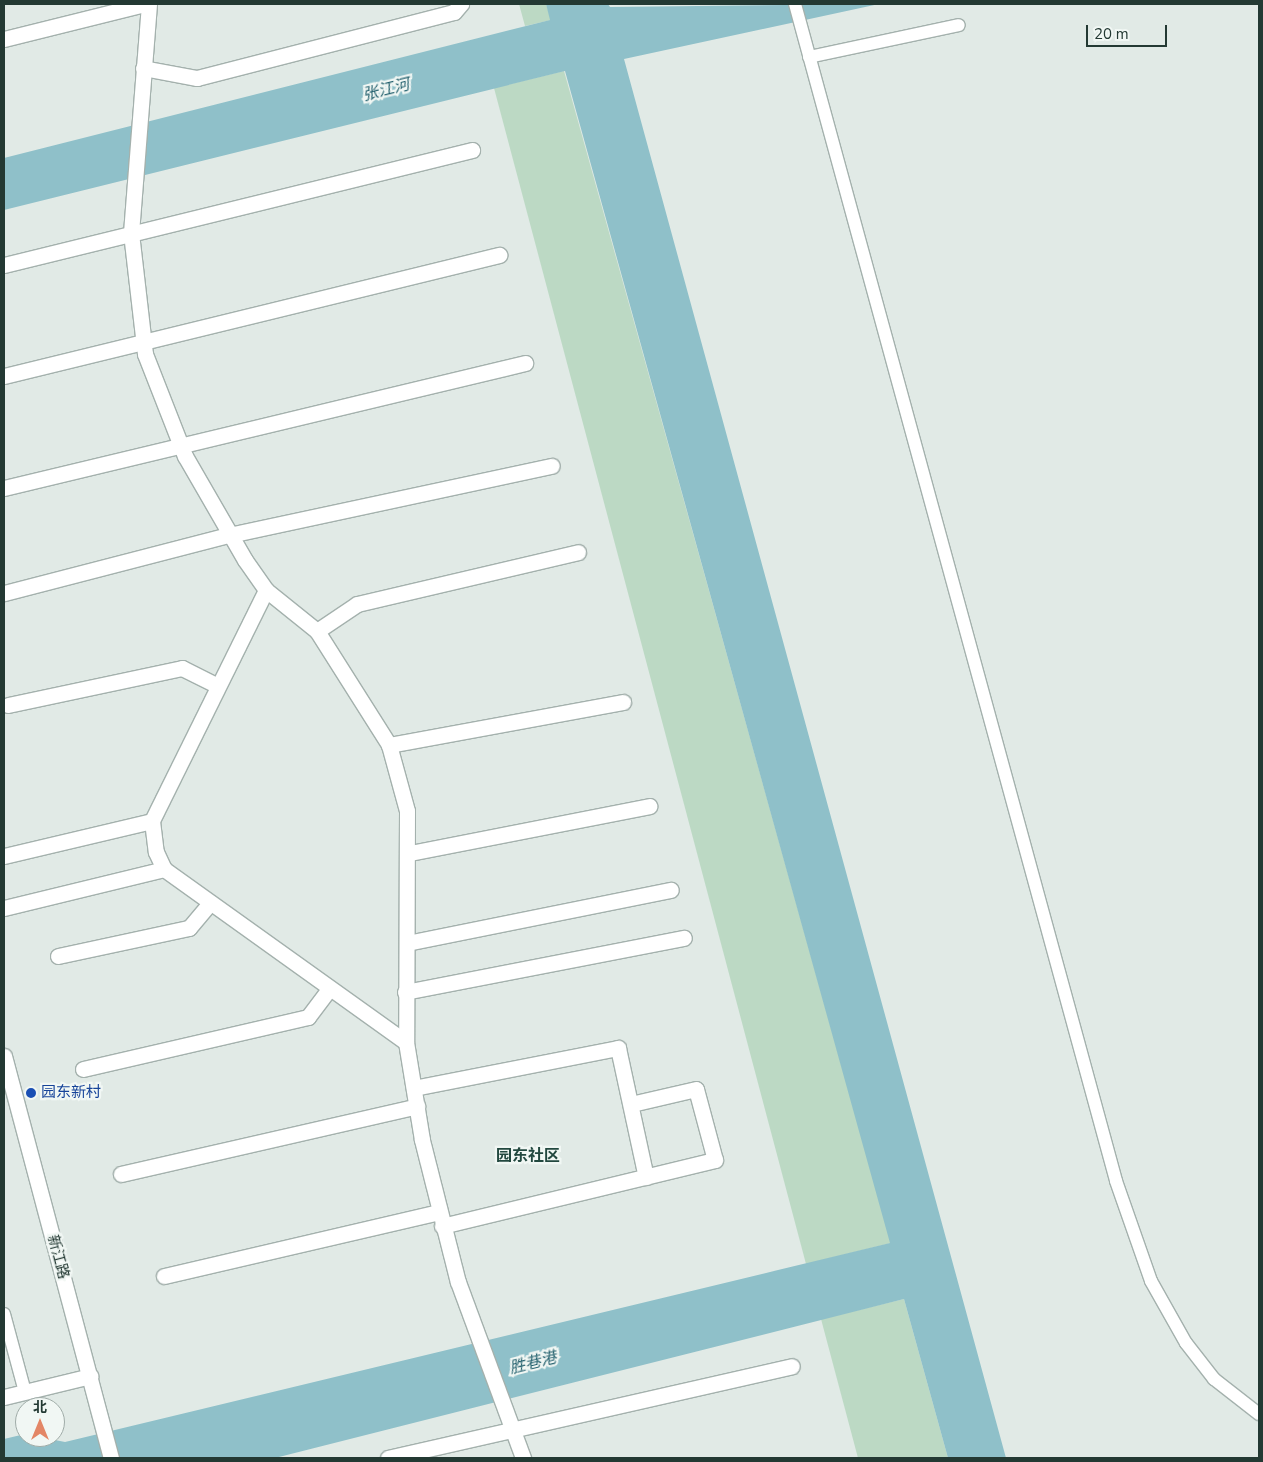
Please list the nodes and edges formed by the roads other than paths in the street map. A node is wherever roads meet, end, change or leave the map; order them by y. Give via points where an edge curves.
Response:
1 (144, 4) edge
2 (149, 4) edge
3 (461, 4) edge
4 (795, 4) edge
5 (959, 25) dead end
6 (4, 39) edge
7 (809, 56) junction
8 (143, 68) junction
9 (472, 150) dead end
10 (131, 233) junction
11 (499, 255) dead end
12 (4, 265) edge
13 (143, 341) junction
14 (525, 363) dead end
15 (4, 376) edge
16 (179, 444) junction
17 (552, 466) dead end
18 (4, 488) edge
19 (230, 535) junction
20 (578, 552) dead end
21 (266, 590) junction
22 (4, 593) edge
23 (317, 631) junction
24 (218, 686) junction
25 (623, 702) dead end
26 (8, 705) dead end
27 (389, 745) junction
28 (649, 806) dead end
29 (152, 821) junction
30 (410, 854) junction
31 (4, 856) edge
32 (164, 869) junction
33 (671, 890) dead end
34 (210, 902) junction
35 (4, 908) edge
36 (684, 938) dead end
37 (407, 943) junction
38 (58, 956) dead end
39 (330, 988) junction
40 (405, 992) junction
41 (406, 1042) junction
42 (4, 1056) edge
43 (83, 1068) dead end
44 (414, 1088) junction
45 (631, 1104) junction
46 (417, 1106) junction
47 (121, 1174) dead end
48 (646, 1176) junction
49 (440, 1219) junction
50 (164, 1276) dead end
51 (4, 1314) edge
52 (792, 1366) dead end
53 (90, 1376) junction
54 (26, 1392) junction
55 (4, 1397) edge
56 (1259, 1414) edge
57 (511, 1430) junction
58 (111, 1458) edge
59 (388, 1458) edge
60 (522, 1458) edge

1 - 6 street
2 - 8 street
3 - 8 street via 454,12 197,78
4 - 7 lane
5 - 7 lane
7 - 56 lane via 1116,1181 1151,1281 1186,1343 1214,1379
8 - 10 street
9 - 10 street
10 - 12 street
10 - 13 street
11 - 13 street
13 - 15 street
13 - 16 street via 160,401
14 - 16 street
16 - 18 street
16 - 19 street
17 - 19 street
19 - 21 street
19 - 22 street
20 - 23 street via 357,604
21 - 23 street
21 - 24 street
23 - 27 street
24 - 26 street via 182,668
24 - 29 street
25 - 27 street
27 - 30 street via 407,811
28 - 30 street
29 - 31 street
29 - 32 street
30 - 37 street
32 - 34 street
32 - 35 street
33 - 37 street
34 - 38 street via 189,928
34 - 39 street
36 - 40 street
37 - 40 street
39 - 41 street
39 - 43 street via 308,1017
40 - 41 street
41 - 44 street
42 - 53 street, 新江路
44 - 45 street via 618,1048
44 - 46 street
45 - 48 street
45 - 48 street via 696,1089 715,1160
46 - 47 street
46 - 49 street
48 - 49 street
49 - 50 street
49 - 57 street via 476,1334
51 - 54 lane
52 - 57 street
53 - 54 street
53 - 58 street, 新江路
54 - 55 street
57 - 59 street
57 - 60 street

